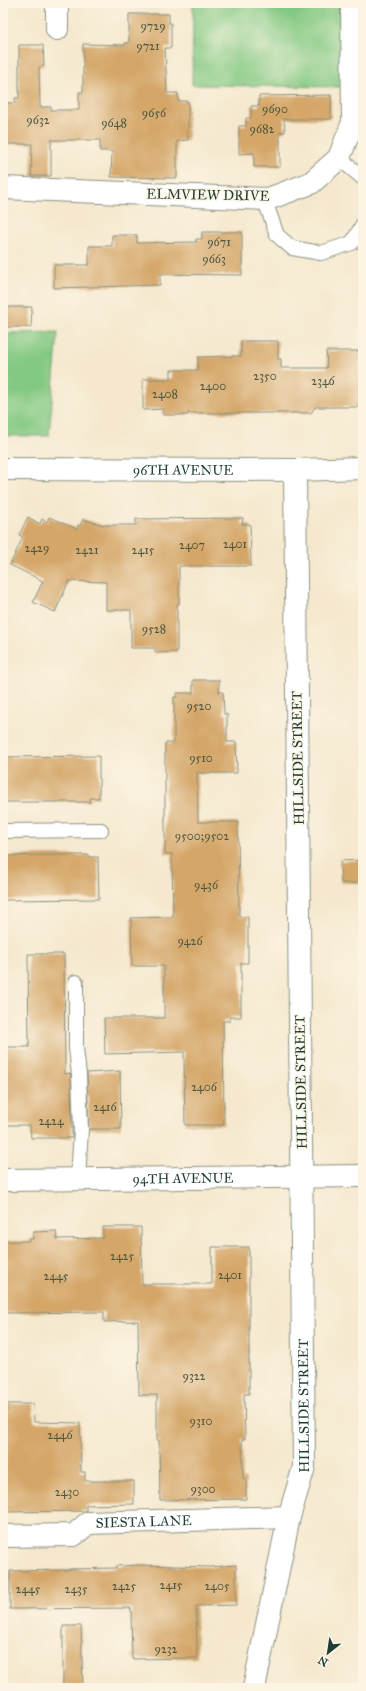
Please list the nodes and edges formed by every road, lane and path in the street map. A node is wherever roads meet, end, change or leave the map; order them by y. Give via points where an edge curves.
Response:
1 (57, 3) edge
2 (352, 3) edge
3 (57, 29) dead end
4 (339, 158) junction
5 (363, 178) edge
6 (3, 188) edge
7 (264, 198) junction
8 (363, 224) edge
9 (363, 468) edge
10 (3, 469) edge
11 (295, 470) junction
12 (102, 830) dead end
13 (3, 832) edge
14 (76, 982) dead end
15 (363, 1176) edge
16 (302, 1177) junction
17 (78, 1179) junction
18 (3, 1180) edge
19 (289, 1517) junction
20 (3, 1536) edge
21 (254, 1688) edge

1 - 3 street
2 - 4 street, ELMVIEW DRIVE via 353,122
4 - 5 lane
4 - 7 street, ELMVIEW DRIVE via 311,183 268,199
6 - 7 street, ELMVIEW DRIVE
7 - 8 lane via 277,235 292,248 321,253 352,243
9 - 11 street, 96TH AVENUE
10 - 11 street, 96TH AVENUE
11 - 16 street, HILLSIDE STREET
12 - 13 lane
14 - 17 lane via 76,1048 81,1129
15 - 16 street, 94TH AVENUE
16 - 17 street, 94TH AVENUE
16 - 19 street, HILLSIDE STREET via 304,1468
17 - 18 street, 94TH AVENUE
19 - 20 street, SIESTA LANE via 88,1523 74,1535
19 - 21 street, HILLSIDE STREET

